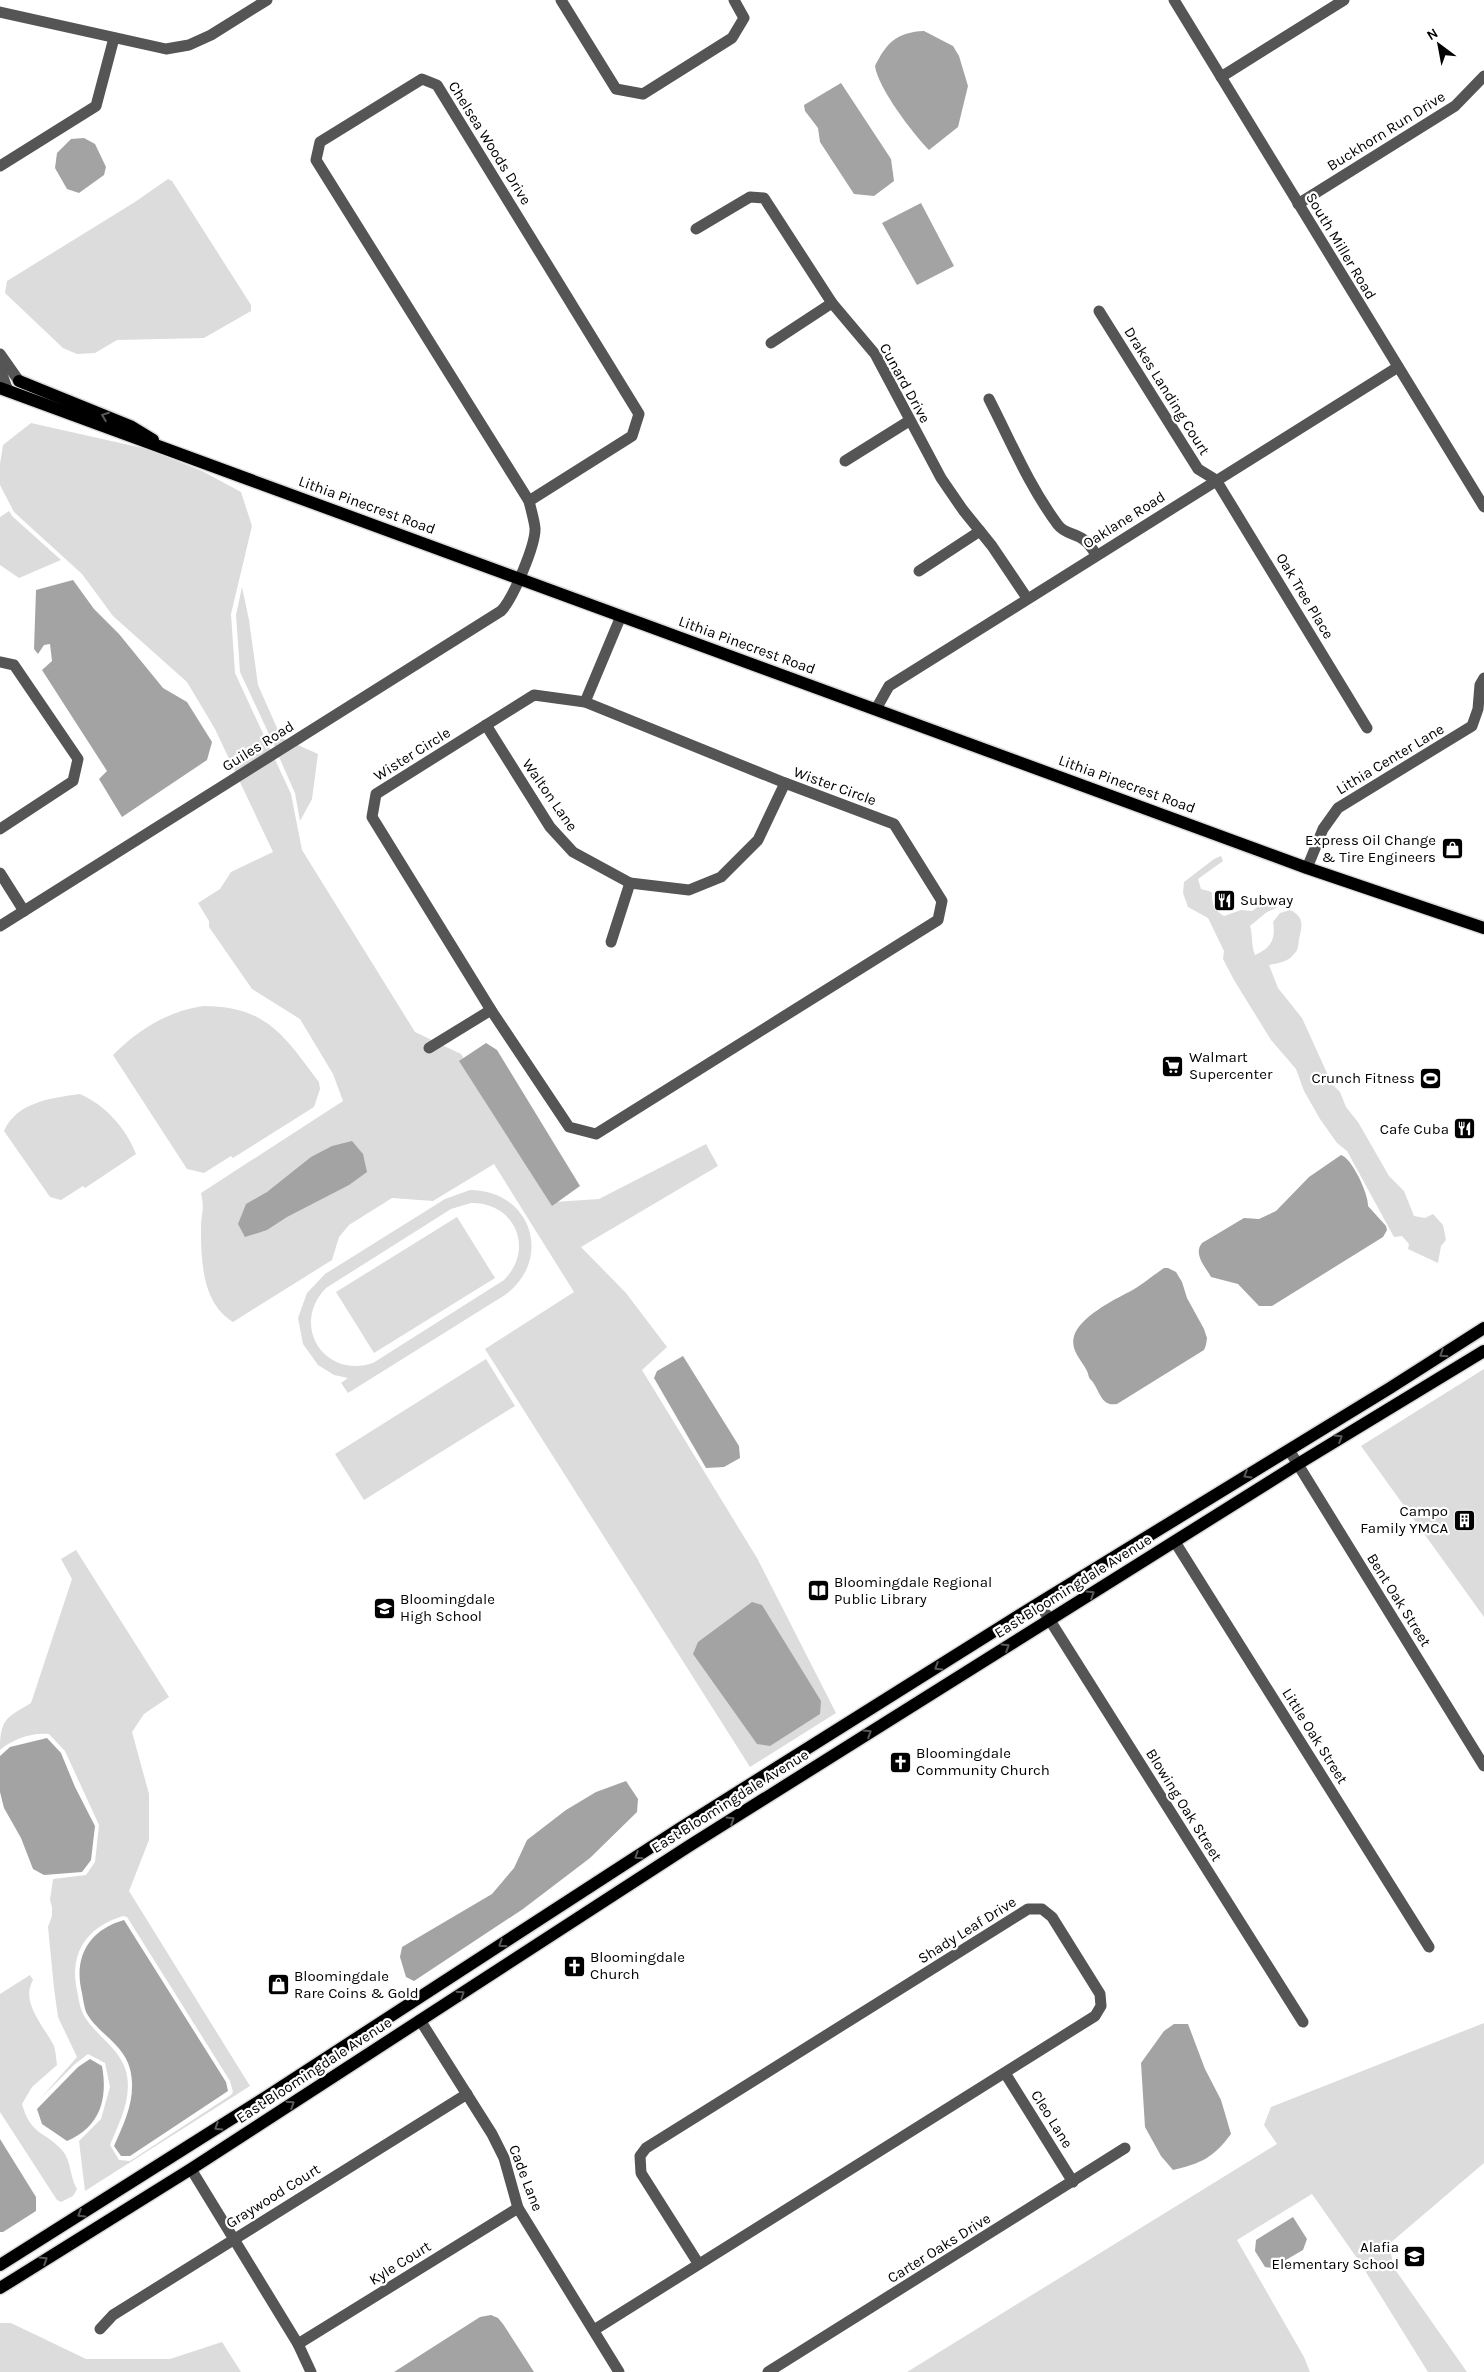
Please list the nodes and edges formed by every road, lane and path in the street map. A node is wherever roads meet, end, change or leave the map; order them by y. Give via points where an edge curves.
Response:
1 (267, 0) edge
2 (561, 0) edge
3 (734, 0) edge
4 (1174, 0) edge
5 (1344, 0) edge
6 (0, 12) edge
7 (114, 38) junction
8 (1484, 76) edge
9 (1221, 77) junction
10 (0, 166) edge
11 (1298, 204) junction
12 (696, 229) dead end
13 (832, 303) junction
14 (1099, 311) dead end
15 (772, 343) dead end
16 (0, 354) edge
17 (1398, 367) junction
18 (0, 369) edge
19 (19, 381) joint
20 (4, 390) edge
21 (989, 399) dead end
22 (909, 421) junction
23 (162, 448) junction
24 (845, 461) dead end
25 (1216, 480) junction
26 (529, 501) junction
27 (1484, 507) edge
28 (980, 531) junction
29 (1096, 555) junction
30 (919, 571) dead end
31 (520, 579) junction
32 (1027, 598) junction
33 (620, 616) junction
34 (0, 662) edge
35 (1484, 678) edge
36 (586, 702) junction
37 (876, 709) junction
38 (486, 725) junction
39 (1367, 728) dead end
40 (785, 784) junction
41 (0, 829) edge
42 (1307, 868) junction
43 (0, 873) edge
44 (630, 883) junction
45 (24, 911) junction
46 (0, 926) edge
47 (1484, 928) edge
48 (610, 942) dead end
49 (491, 1010) junction
50 (429, 1048) dead end
51 (1484, 1328) edge
52 (1484, 1351) edge
53 (1289, 1450) junction
54 (1298, 1464) junction
55 (1175, 1542) junction
56 (1038, 1603) junction
57 (1049, 1620) junction
58 (1484, 1766) edge
59 (679, 1830) junction
60 (689, 1846) junction
61 (1429, 1947) dead end
62 (409, 2004) junction
63 (420, 2020) junction
64 (1303, 2022) dead end
65 (1005, 2073) junction
66 (467, 2094) junction
67 (266, 2096) junction
68 (269, 2118) junction
69 (1126, 2148) dead end
70 (191, 2169) junction
71 (1073, 2182) junction
72 (518, 2208) junction
73 (234, 2238) junction
74 (698, 2263) junction
75 (0, 2265) edge
76 (1, 2285) edge
77 (100, 2329) dead end
78 (594, 2330) junction
79 (298, 2344) junction
80 (311, 2372) edge
81 (619, 2372) edge
82 (768, 2372) edge

1 - 7 street via 189,45 166,49
2 - 3 street via 616,89 643,94 732,38 744,18
4 - 9 street, South Miller Road
5 - 9 street
6 - 7 street
7 - 10 street via 96,106
8 - 11 street, Buckhorn Run Drive via 1455,106
9 - 11 street, South Miller Road
11 - 17 street, South Miller Road
12 - 13 street, Cunard Drive via 750,197 764,198
13 - 15 street
13 - 22 street, Cunard Drive via 875,354
14 - 25 street, Drakes Landing Court via 1198,468
16 - 19 street
17 - 25 street, Oaklane Road
17 - 27 street, South Miller Road
18 - 20 street
23 -> 19 main road via 130,426
20 - 23 main road, Lithia Pinecrest Road
21 - 29 street via 1015,449 1018,462 1059,527 1081,536
22 - 24 street
22 - 28 street, Cunard Drive via 941,478
23 - 31 main road, Lithia Pinecrest Road
25 - 29 street, Oaklane Road
25 - 39 street, Oak Tree Place
26 - 26 street, Chelsea Woods Drive via 316,160 320,142 422,79 437,85 639,414 632,436
26 - 31 street, Chelsea Woods Drive via 535,530
28 - 30 street
28 - 32 street, Cunard Drive
29 - 32 street, Oaklane Road
31 - 33 main road, Lithia Pinecrest Road
31 - 45 street, Guiles Road via 501,611
32 - 37 street, Oaklane Road via 888,686
33 - 36 street
33 - 37 main road, Lithia Pinecrest Road
34 - 41 street via 14,664 78,759 73,781
35 - 42 street, Lithia Center Lane via 1472,726 1338,808 1323,829
36 - 38 street, Wister Circle via 534,695
36 - 40 street, Wister Circle
37 - 42 main road, Lithia Pinecrest Road
38 - 44 street, Walton Lane via 556,833 573,852
38 - 49 street, Wister Circle via 376,794 372,817
40 - 44 street, Walton Lane via 758,840 721,877 689,890
40 - 49 street, Wister Circle via 894,824 942,901 938,920 596,1134 569,1128
42 - 47 main road, Lithia Pinecrest Road
43 - 45 street
44 - 48 street
45 - 46 street, Guiles Road
49 - 50 street
51 -> 53 main road, East Bloomingdale Avenue
54 -> 52 main road, East Bloomingdale Avenue
53 - 54 street, Bent Oak Street
53 -> 56 main road, East Bloomingdale Avenue
54 - 55 main road, East Bloomingdale Avenue
54 - 58 street, Bent Oak Street
57 -> 55 main road, East Bloomingdale Avenue
55 - 61 street, Little Oak Street
56 - 57 street, Blowing Oak Street
56 -> 59 main road, East Bloomingdale Avenue
60 -> 57 main road, East Bloomingdale Avenue
57 - 64 street, Blowing Oak Street
59 - 60 main road
59 -> 62 main road, East Bloomingdale Avenue
63 -> 60 main road, East Bloomingdale Avenue
62 - 63 main road
62 - 67 main road, East Bloomingdale Avenue
63 - 66 street, Cade Lane
68 -> 63 main road, East Bloomingdale Avenue
65 - 71 street, Cleo Lane
65 - 74 street, Shady Leaf Drive
65 - 74 street, Shady Leaf Drive via 1095,2016 1101,2006 1100,1994 1052,1917 1042,1909 1028,1909 646,2148 640,2156 641,2173
66 - 72 street, Cade Lane via 504,2158
66 - 73 street, Graywood Court
67 - 68 main road
67 -> 75 main road, East Bloomingdale Avenue
68 - 70 main road, East Bloomingdale Avenue
69 - 71 street, Carter Oaks Drive
70 - 73 street
76 -> 70 main road, East Bloomingdale Avenue
71 - 82 street, Carter Oaks Drive
72 - 78 street, Cade Lane
72 - 79 street, Kyle Court
73 - 77 street, Graywood Court via 113,2315
73 - 79 street
74 - 78 street, Shady Leaf Drive
78 - 81 street, Cade Lane
79 - 80 street

